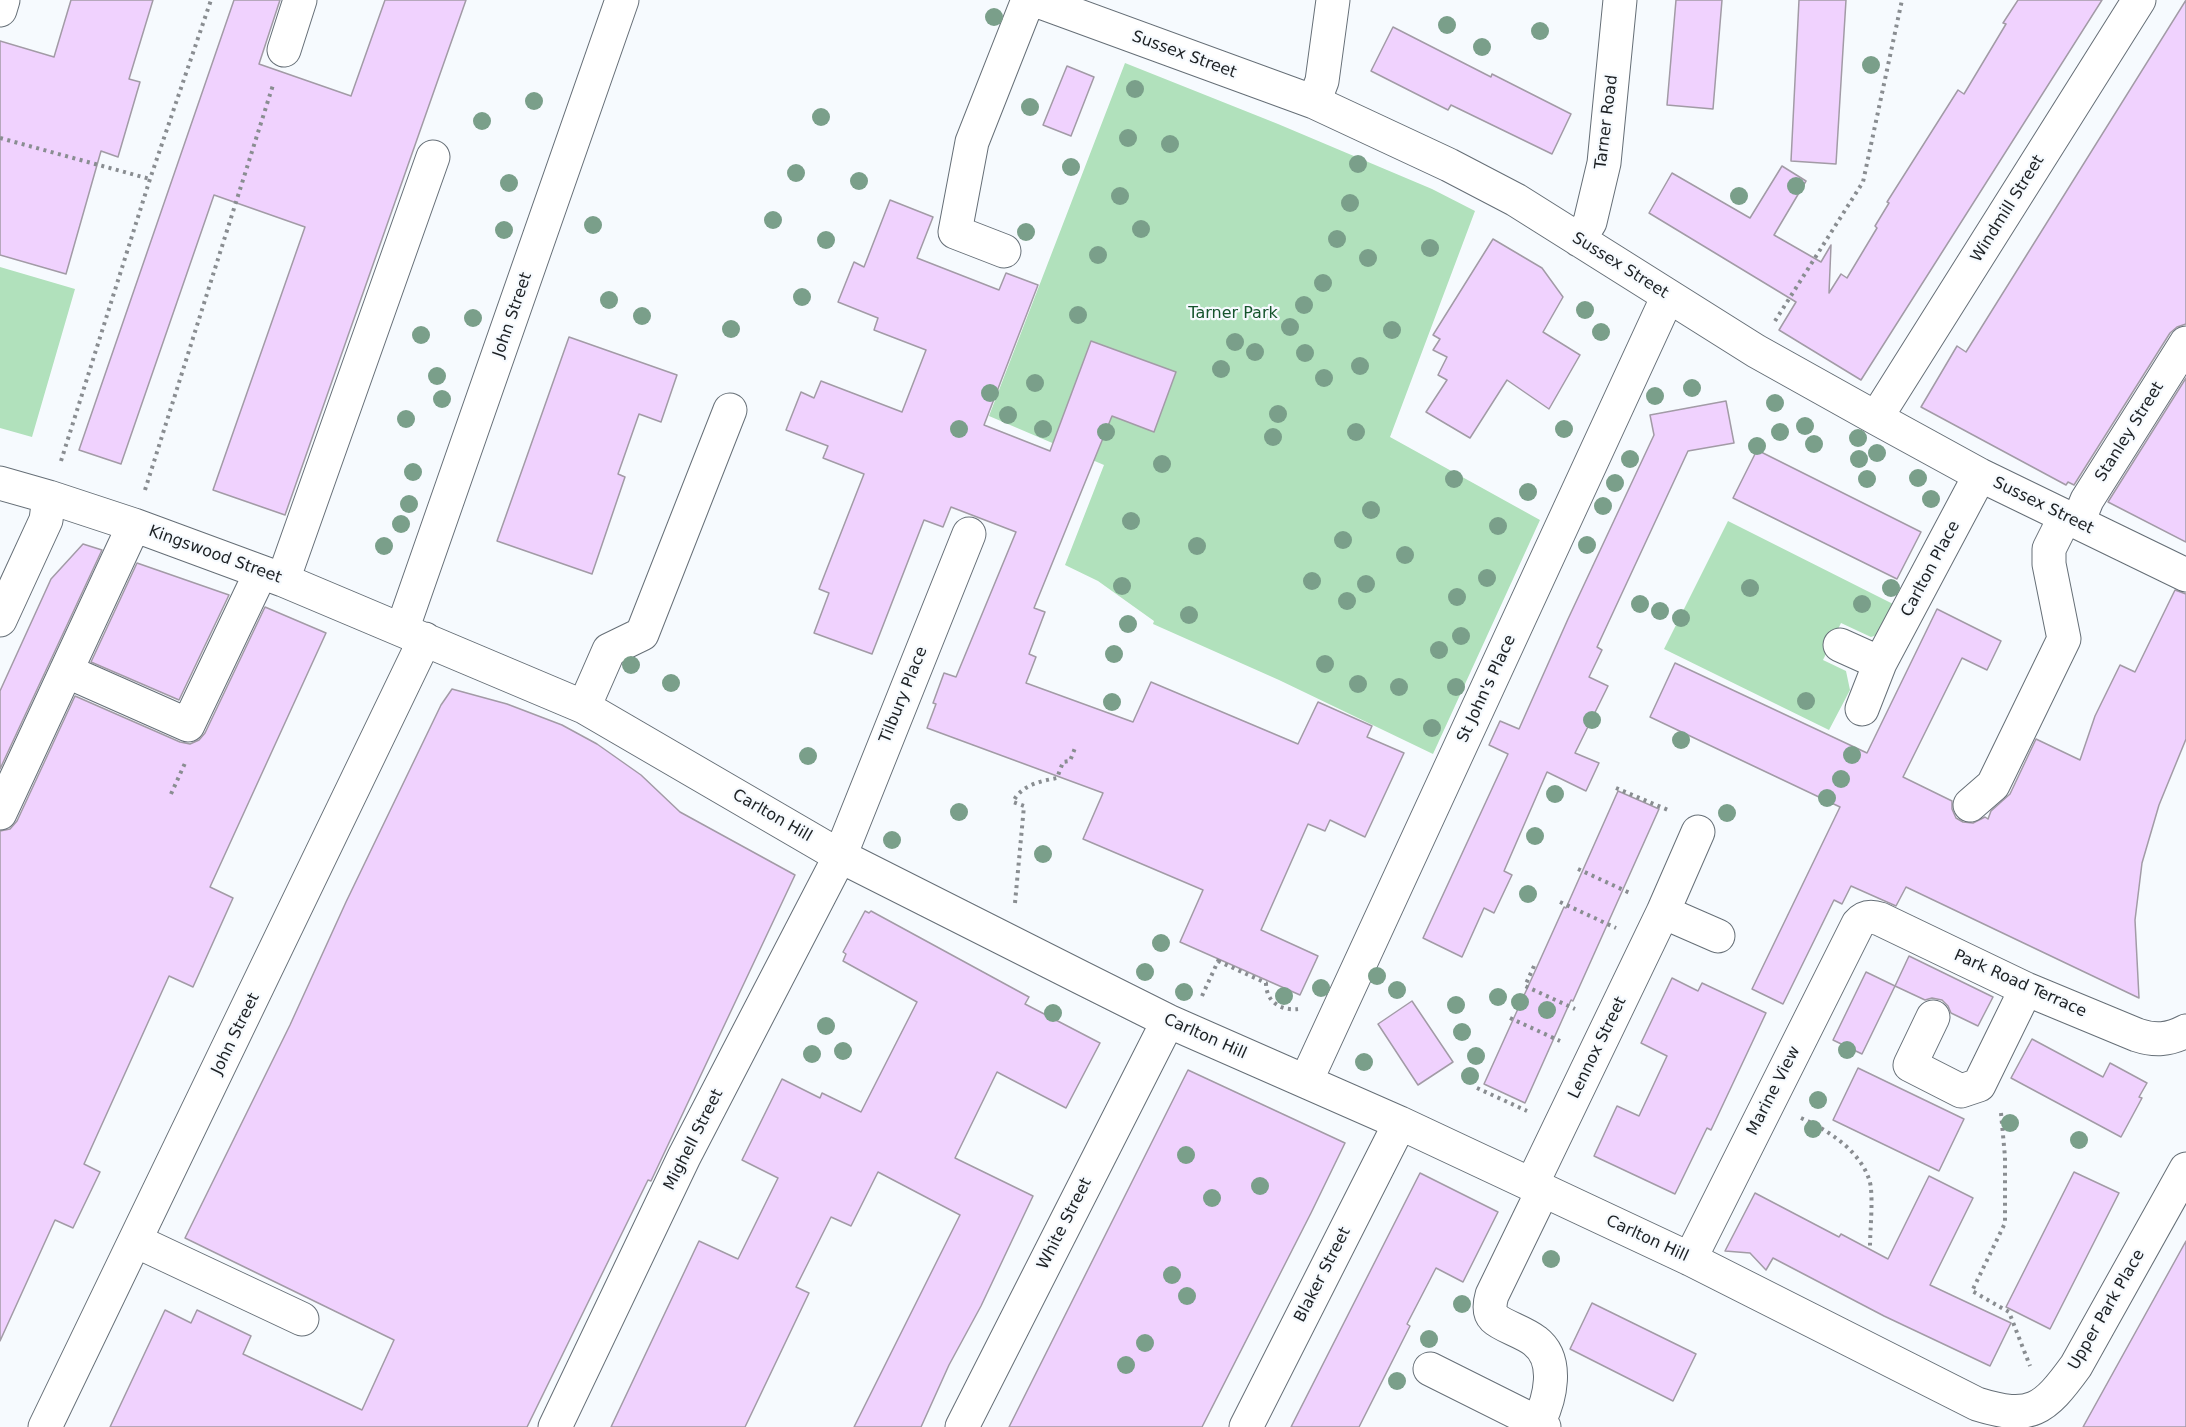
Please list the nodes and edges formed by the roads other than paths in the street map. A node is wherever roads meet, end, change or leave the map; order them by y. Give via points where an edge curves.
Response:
1 (3, 0) edge
2 (300, 0) edge
3 (622, 0) edge
4 (1028, 0) edge
5 (1035, 0) edge
6 (1333, 0) edge
7 (1620, 0) edge
8 (2139, 0) edge
9 (0, 10) edge
10 (284, 50) road end
11 (1314, 102) junction
12 (433, 157) dead end
13 (1579, 240) junction
14 (1004, 251) dead end
15 (1668, 296) junction
16 (2186, 343) edge
17 (730, 410) dead end
18 (1876, 418) junction
19 (1980, 475) junction
20 (0, 483) edge
21 (49, 497) junction
22 (2072, 520) junction
23 (134, 525) junction
24 (969, 534) dead end
25 (2186, 575) edge
26 (272, 576) junction
27 (0, 620) edge
28 (414, 635) junction
29 (1840, 645) dead end
30 (1880, 663) junction
31 (66, 671) junction
32 (584, 706) junction
33 (1862, 709) dead end
34 (1970, 805) dead end
35 (0, 813) edge
36 (1698, 832) dead end
37 (840, 856) junction
38 (1663, 912) junction
39 (1858, 924) joint
40 (1718, 936) dead end
41 (2026, 989) junction
42 (1934, 1017) dead end
43 (1168, 1021) junction
44 (2186, 1031) edge
45 (1306, 1081) junction
46 (1400, 1123) junction
47 (2186, 1169) edge
48 (1537, 1187) junction
49 (136, 1241) junction
50 (1690, 1259) junction
51 (302, 1319) dead end
52 (1430, 1369) dead end
53 (1980, 1414) edge
54 (1541, 1425) edge
55 (45, 1427) edge
56 (555, 1427) edge
57 (962, 1427) edge
58 (1246, 1427) edge

1 - 9 street
2 - 10 street
3 - 28 street, John Street
4 - 14 street via 972,142 955,232
5 - 11 street, Sussex Street
6 - 11 street via 1322,81
7 - 13 street, Tarner Road via 1604,163 1590,222
8 - 18 street, Windmill Street
11 - 13 street, Sussex Street via 1449,165 1516,200
12 - 26 street
13 - 15 street, Sussex Street
15 - 18 street, Sussex Street
15 - 45 street, St John's Place
16 - 22 street, Stanley Street
17 - 32 street via 642,634 609,650
18 - 19 street, Sussex Street
19 - 22 street, Sussex Street
19 - 30 street, Carlton Place
20 - 21 street, Kingswood Street
21 - 23 street, Kingswood Street
21 - 27 street via 46,520
22 - 25 street, Sussex Street
22 - 34 street, Stanley Street via 2049,549 2064,639 1993,785
23 - 26 street, Kingswood Street
23 - 31 street
24 - 37 street, Tilbury Place
26 - 28 street, Kingswood Street
26 - 31 street via 188,725
28 - 32 street, Carlton Hill
28 - 49 street, John Street
29 - 30 street
30 - 33 street, Carlton Place
31 - 35 street
32 - 37 street, Carlton Hill
36 - 38 street, Lennox Street
37 - 43 street, Carlton Hill
37 - 56 street, Mighell Street via 684,1157
38 - 40 street
38 - 48 street, Lennox Street
39 - 41 street, Park Road Terrace via 1875,917
39 - 50 street, Marine View
41 - 42 street via 1979,1085 1970,1089 1961,1091 1910,1065
41 - 44 street, Park Road Terrace via 2148,1039 2168,1039
43 - 45 street, Carlton Hill
43 - 57 street, White Street
45 - 46 street, Carlton Hill
46 - 48 street, Carlton Hill
46 - 58 street, Blaker Street
47 - 53 street, Upper Park Place via 2082,1357 2060,1388 2038,1407
48 - 50 street, Carlton Hill
48 - 54 street, Lennox Street via 1490,1307 1494,1318 1537,1342 1546,1359 1550,1386
49 - 51 street
49 - 55 street, John Street
50 - 53 street, Carlton Hill
52 - 54 street

